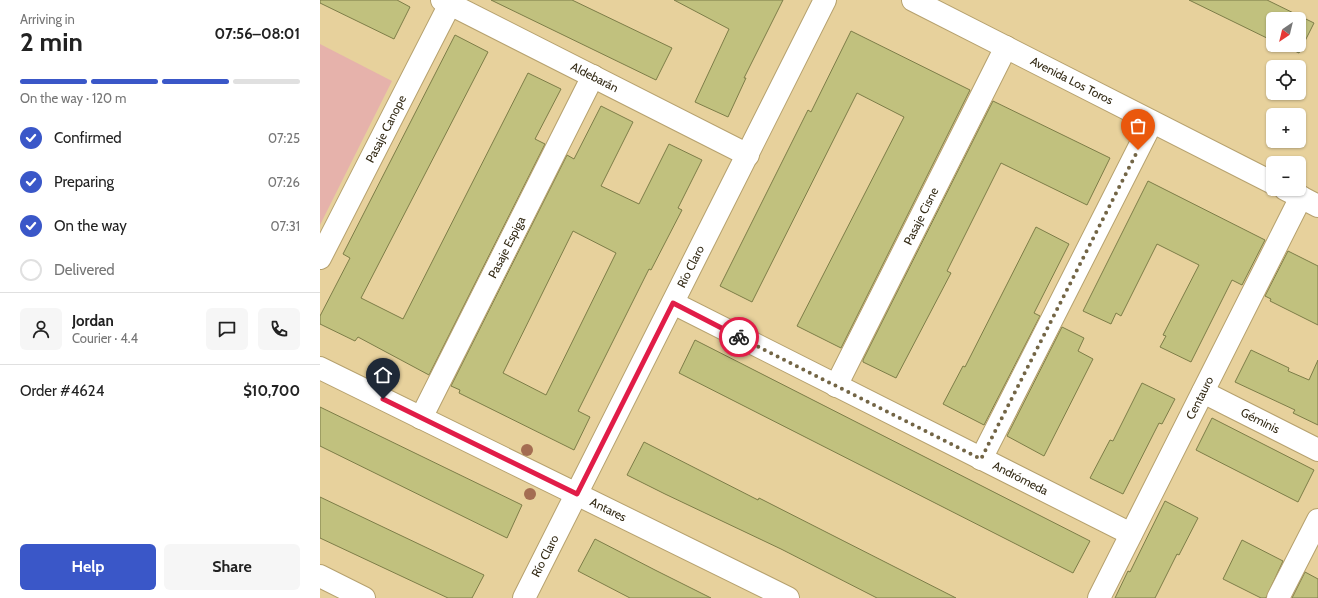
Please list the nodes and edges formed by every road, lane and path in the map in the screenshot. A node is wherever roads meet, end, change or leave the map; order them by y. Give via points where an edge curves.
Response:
1 (825, 0) edge
2 (913, 0) edge
3 (448, 1) edge
4 (1006, 47) junction
5 (593, 76) junction
6 (1152, 122) junction
7 (748, 155) junction
8 (1266, 179) edge
9 (1301, 197) edge
10 (320, 258) edge
11 (673, 303) junction
12 (320, 368) edge
13 (836, 386) junction
14 (1203, 392) junction
15 (421, 418) junction
16 (1318, 450) edge
17 (981, 459) junction
18 (577, 494) junction
19 (1318, 520) edge
20 (1131, 534) junction
21 (320, 576) edge
22 (364, 598) edge
23 (524, 598) edge
24 (788, 598) edge
25 (1099, 598) edge
26 (1278, 598) edge

1 - 7 street, Río Claro
2 - 4 street, Avenida Los Toros
3 - 5 street, Aldebarán
3 - 10 street, Pasaje Canope
4 - 6 street, Avenida Los Toros
4 - 13 street, Pasaje Cisne
5 - 7 street, Aldebarán
5 - 15 street, Pasaje Espiga
6 - 8 street, Avenida Los Toros
6 - 17 street
7 - 11 street, Río Claro
9 - 14 street, Centauro
11 - 13 street, Andrómeda
11 - 18 street, Río Claro
12 - 15 street, Antares
13 - 17 street, Andrómeda
14 - 16 street, Géminis
14 - 20 street, Centauro
15 - 18 street, Antares
17 - 20 street, Andrómeda
18 - 23 street, Río Claro
18 - 24 street, Antares
19 - 26 street
20 - 25 street, Centauro
21 - 22 street

